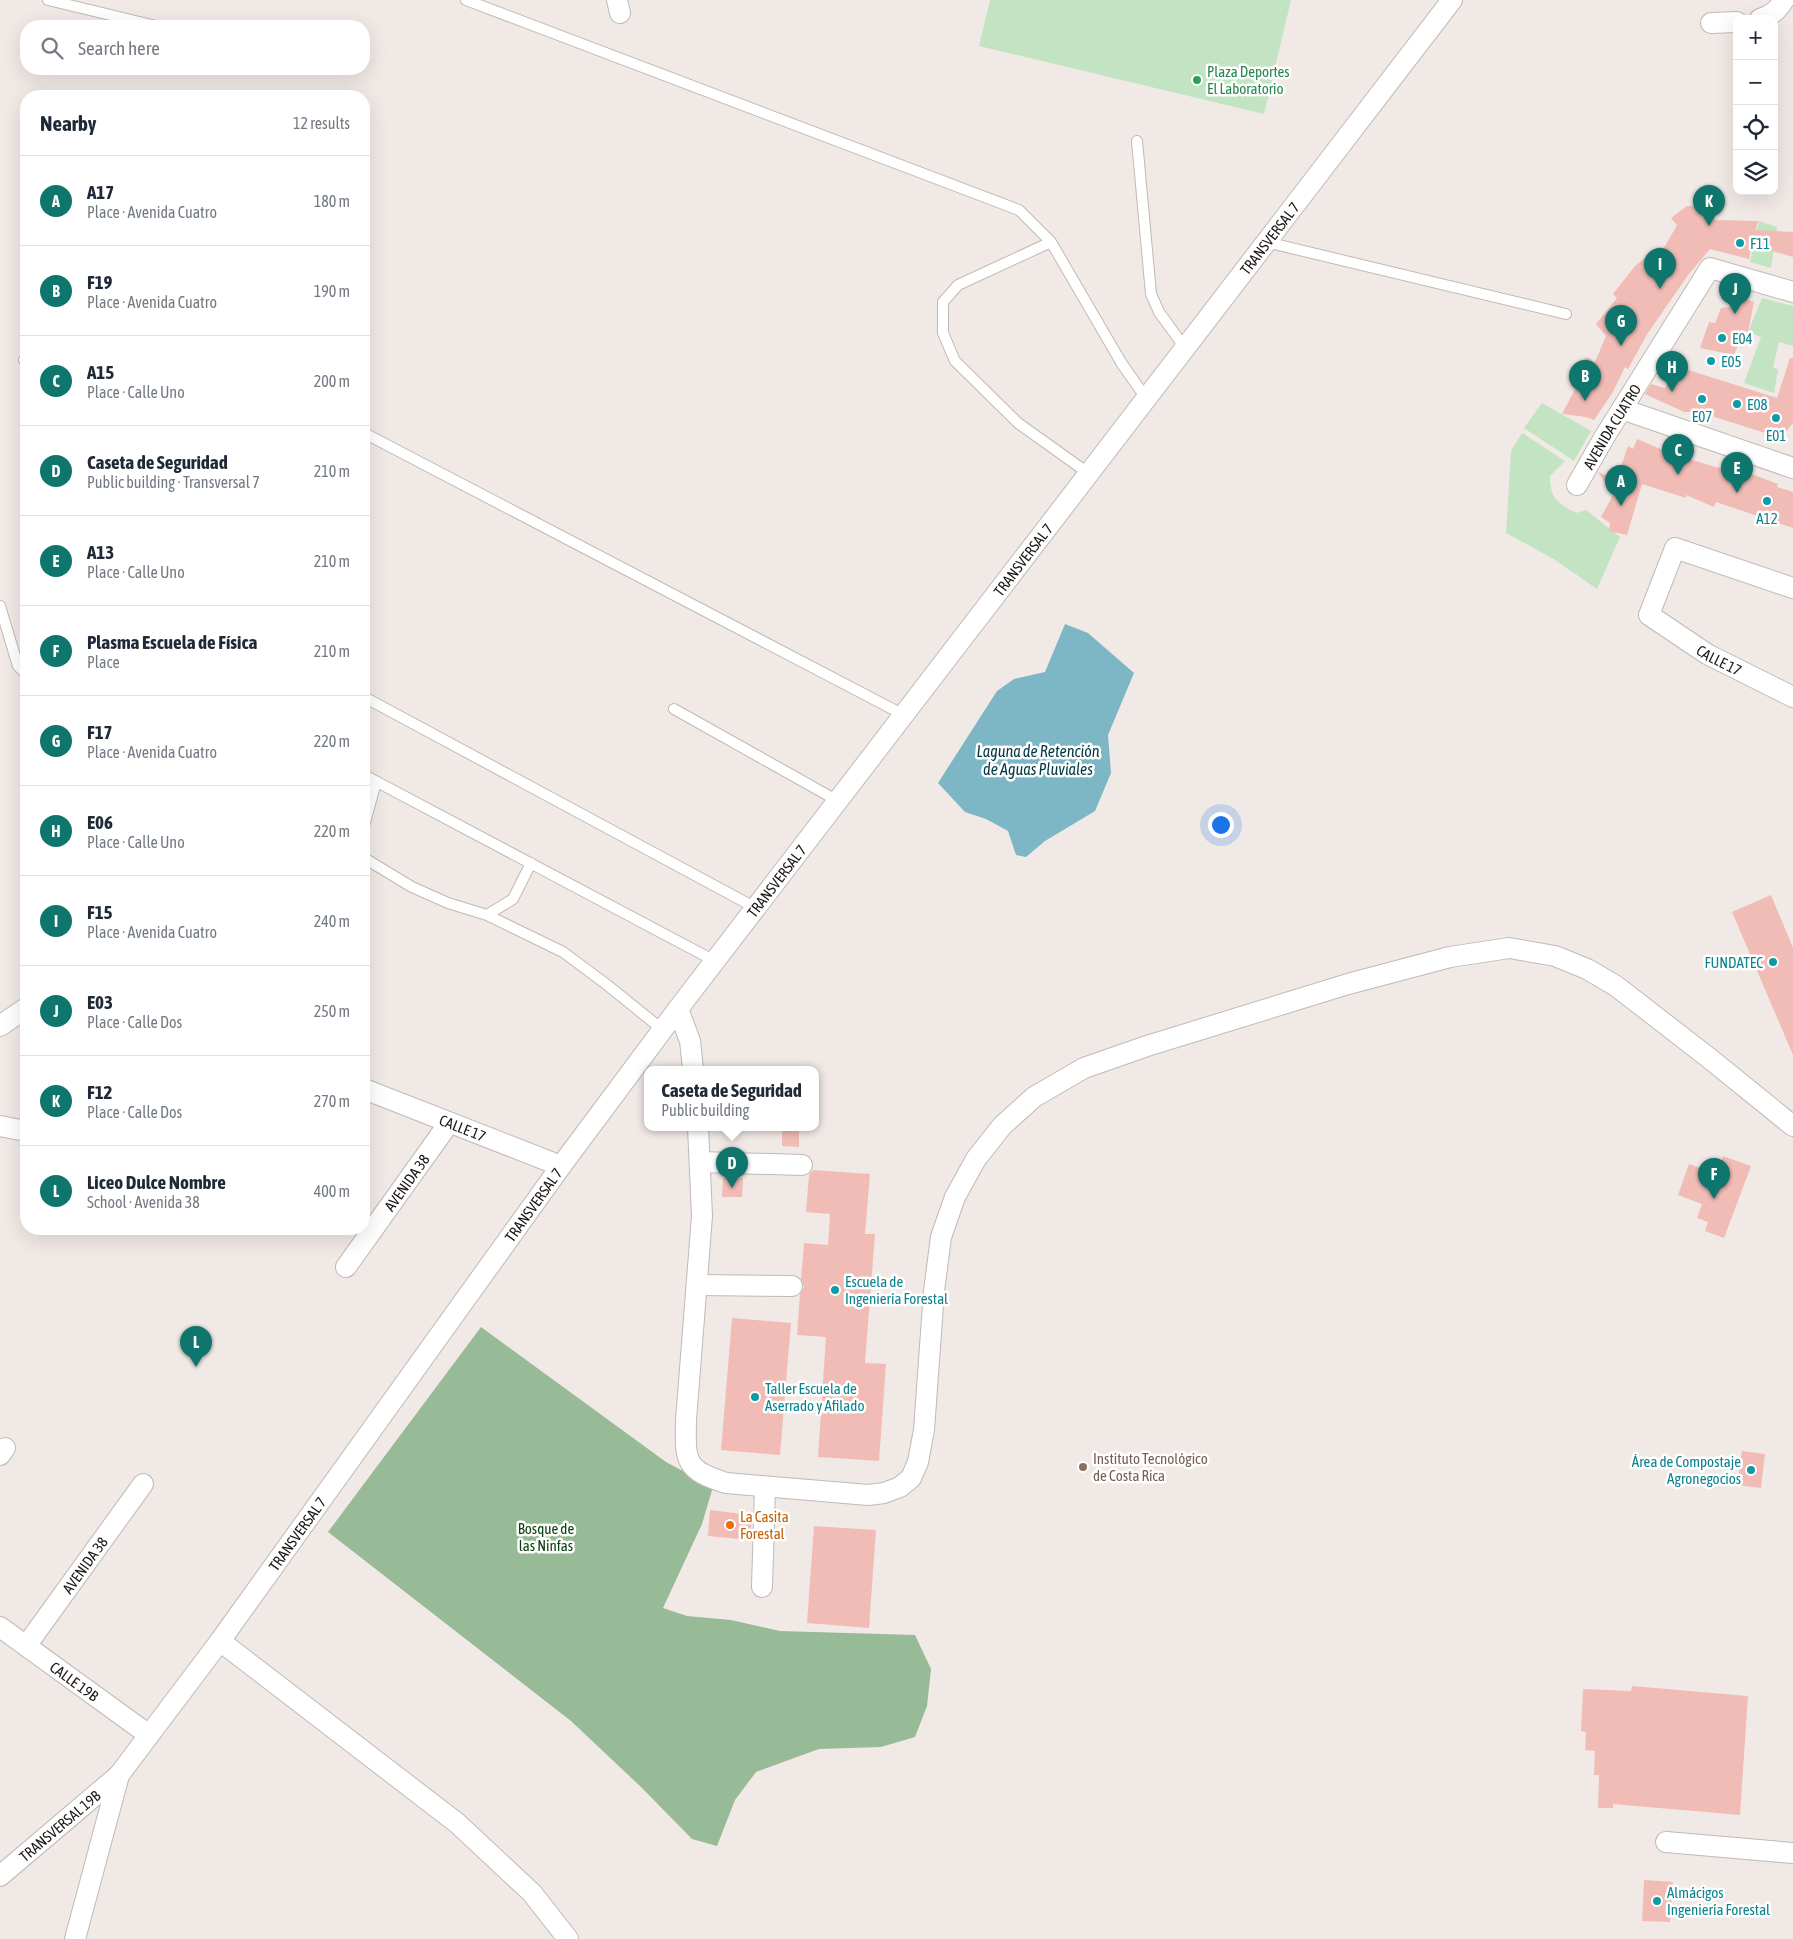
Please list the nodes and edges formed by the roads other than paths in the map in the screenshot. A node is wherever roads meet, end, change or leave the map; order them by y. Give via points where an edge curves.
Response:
1 (48, 0) edge
2 (466, 0) edge
3 (1452, 0) edge
4 (1784, 0) edge
5 (1772, 15) edge
6 (131, 20) edge
7 (1733, 22) edge
8 (1712, 23) dead end
9 (1137, 141) dead end
10 (1050, 242) junction
11 (1266, 242) junction
12 (1793, 292) edge
13 (1566, 314) dead end
14 (1185, 348) junction
15 (1146, 398) junction
16 (1622, 409) junction
17 (370, 436) edge
18 (1793, 468) edge
19 (1088, 473) junction
20 (1577, 485) dead end
21 (1793, 588) edge
22 (0, 606) edge
23 (20, 668) edge
24 (1793, 697) edge
25 (370, 700) edge
26 (674, 709) dead end
27 (904, 715) junction
28 (370, 778) edge
29 (376, 782) junction
30 (838, 801) junction
31 (370, 804) edge
32 (370, 862) edge
33 (531, 863) junction
34 (756, 908) junction
35 (487, 915) junction
36 (715, 961) junction
37 (678, 1009) junction
38 (20, 1012) edge
39 (0, 1026) edge
40 (663, 1030) junction
41 (693, 1066) edge
42 (370, 1091) edge
43 (449, 1123) junction
44 (0, 1126) edge
45 (1793, 1126) edge
46 (20, 1130) edge
47 (698, 1131) edge
48 (700, 1162) junction
49 (802, 1165) dead end
50 (561, 1166) junction
51 (370, 1224) edge
52 (364, 1235) edge
53 (346, 1267) dead end
54 (697, 1285) junction
55 (792, 1286) dead end
56 (143, 1484) dead end
57 (765, 1488) junction
58 (762, 1586) dead end
59 (0, 1628) edge
60 (220, 1642) junction
61 (26, 1646) junction
62 (149, 1735) junction
63 (119, 1775) junction
64 (1666, 1842) dead end
65 (1793, 1853) edge
66 (0, 1876) edge
67 (75, 1939) edge
68 (568, 1939) edge

1 - 6 lane
2 - 10 lane via 1018,210
3 - 11 street, TRANSVERSAL 7
4 - 5 street
7 - 8 street
9 - 14 lane via 1151,294 1159,312
10 - 15 lane via 1122,364
10 - 19 lane via 958,285 943,302 943,333 956,361 1018,423
11 - 13 lane
11 - 14 street, TRANSVERSAL 7
12 - 16 street, AVENIDA CUATRO via 1710,268
14 - 15 street, TRANSVERSAL 7
15 - 19 street, TRANSVERSAL 7
16 - 18 street
16 - 20 street, AVENIDA CUATRO
17 - 27 lane
19 - 27 street, TRANSVERSAL 7
21 - 24 street, CALLE 17 via 1675,548 1649,615 1707,654
22 - 23 lane
25 - 34 lane
26 - 30 lane
27 - 30 street, TRANSVERSAL 7
28 - 29 lane
29 - 31 lane
29 - 33 lane
30 - 34 street, TRANSVERSAL 7
32 - 35 lane via 412,887
33 - 35 lane via 513,899
33 - 36 lane
34 - 36 street, TRANSVERSAL 7
35 - 40 lane via 563,952
36 - 37 street, TRANSVERSAL 7
37 - 40 street, TRANSVERSAL 7
37 - 41 street via 690,1041
38 - 39 street
40 - 50 street, TRANSVERSAL 7
42 - 43 street, CALLE 17
43 - 50 street, CALLE 17
43 - 51 street, AVENIDA 38
44 - 46 street
45 - 57 street via 1616,986 1555,956 1509,948 1450,957 1366,979 1146,1046 1084,1068 1034,1097 1002,1126 967,1174 941,1237 923,1437 911,1478 900,1488 868,1495
47 - 48 street
48 - 49 street
48 - 54 street via 702,1216
50 - 60 street, TRANSVERSAL 7
52 - 53 street, AVENIDA 38
54 - 55 street
54 - 57 street via 686,1420 687,1455 691,1466 707,1477 726,1484
56 - 61 street, AVENIDA 38
57 - 58 street
59 - 61 street, CALLE 19B
60 - 62 street, TRANSVERSAL 7
60 - 68 street via 457,1822 532,1893
61 - 62 street, CALLE 19B
62 - 63 street, TRANSVERSAL 7
63 - 66 street, TRANSVERSAL 19B
63 - 67 street
64 - 65 street

